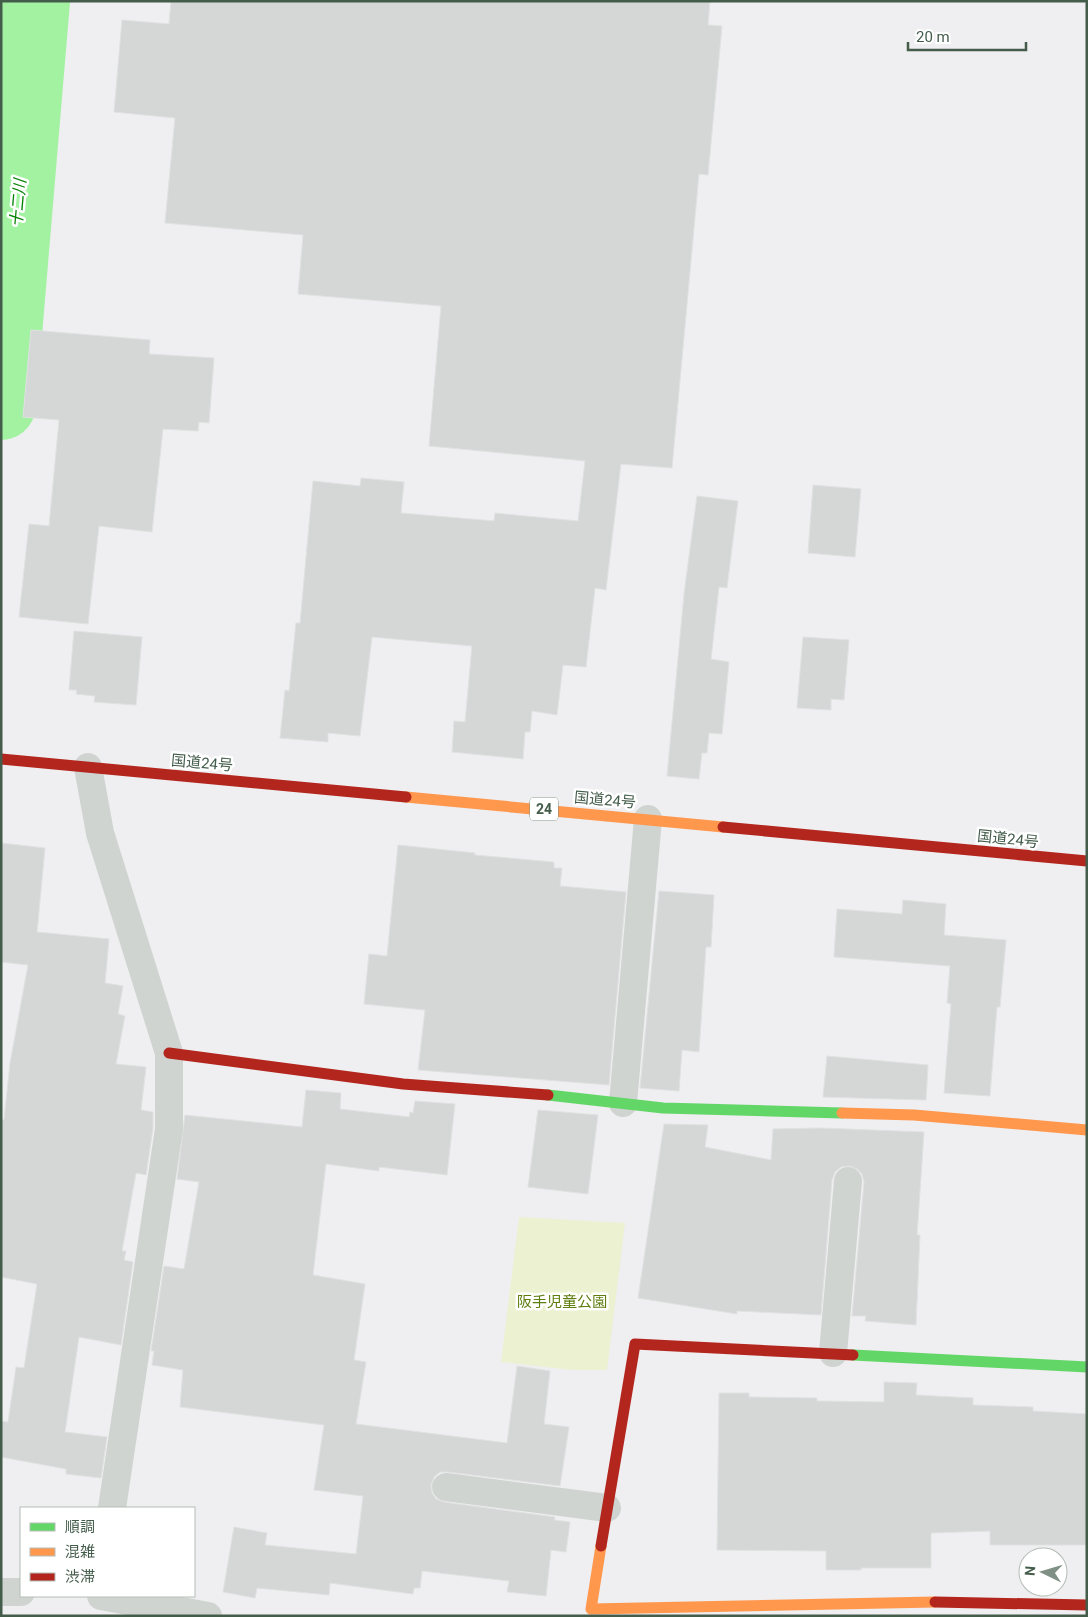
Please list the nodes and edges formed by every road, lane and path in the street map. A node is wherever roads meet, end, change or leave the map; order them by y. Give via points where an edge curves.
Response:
1 (1, 759) edge
2 (88, 767) junction
3 (648, 819) junction
4 (1087, 861) edge
5 (169, 1053) junction
6 (623, 1103) junction
7 (1087, 1130) edge
8 (848, 1182) dead end
9 (833, 1353) junction
10 (1087, 1366) edge
11 (446, 1487) dead end
12 (112, 1507) edge
13 (607, 1508) junction
14 (1, 1592) edge
15 (20, 1592) edge
16 (99, 1603) edge
17 (1087, 1605) edge
18 (588, 1612) edge
19 (208, 1616) edge

1 - 2 main road, 国道24号 / 24
2 - 3 main road, 国道24号 / 24
2 - 5 street via 100,834
3 - 4 main road, 国道24号 / 24
3 - 6 street
5 - 6 main road via 403,1084
5 - 12 street via 169,1129
6 - 7 main road via 663,1108 914,1115
8 - 9 street
9 - 10 main road
9 - 13 main road via 635,1344
11 - 13 street
13 - 18 main road
14 - 15 street
16 - 19 street
17 - 18 main road via 894,1600

